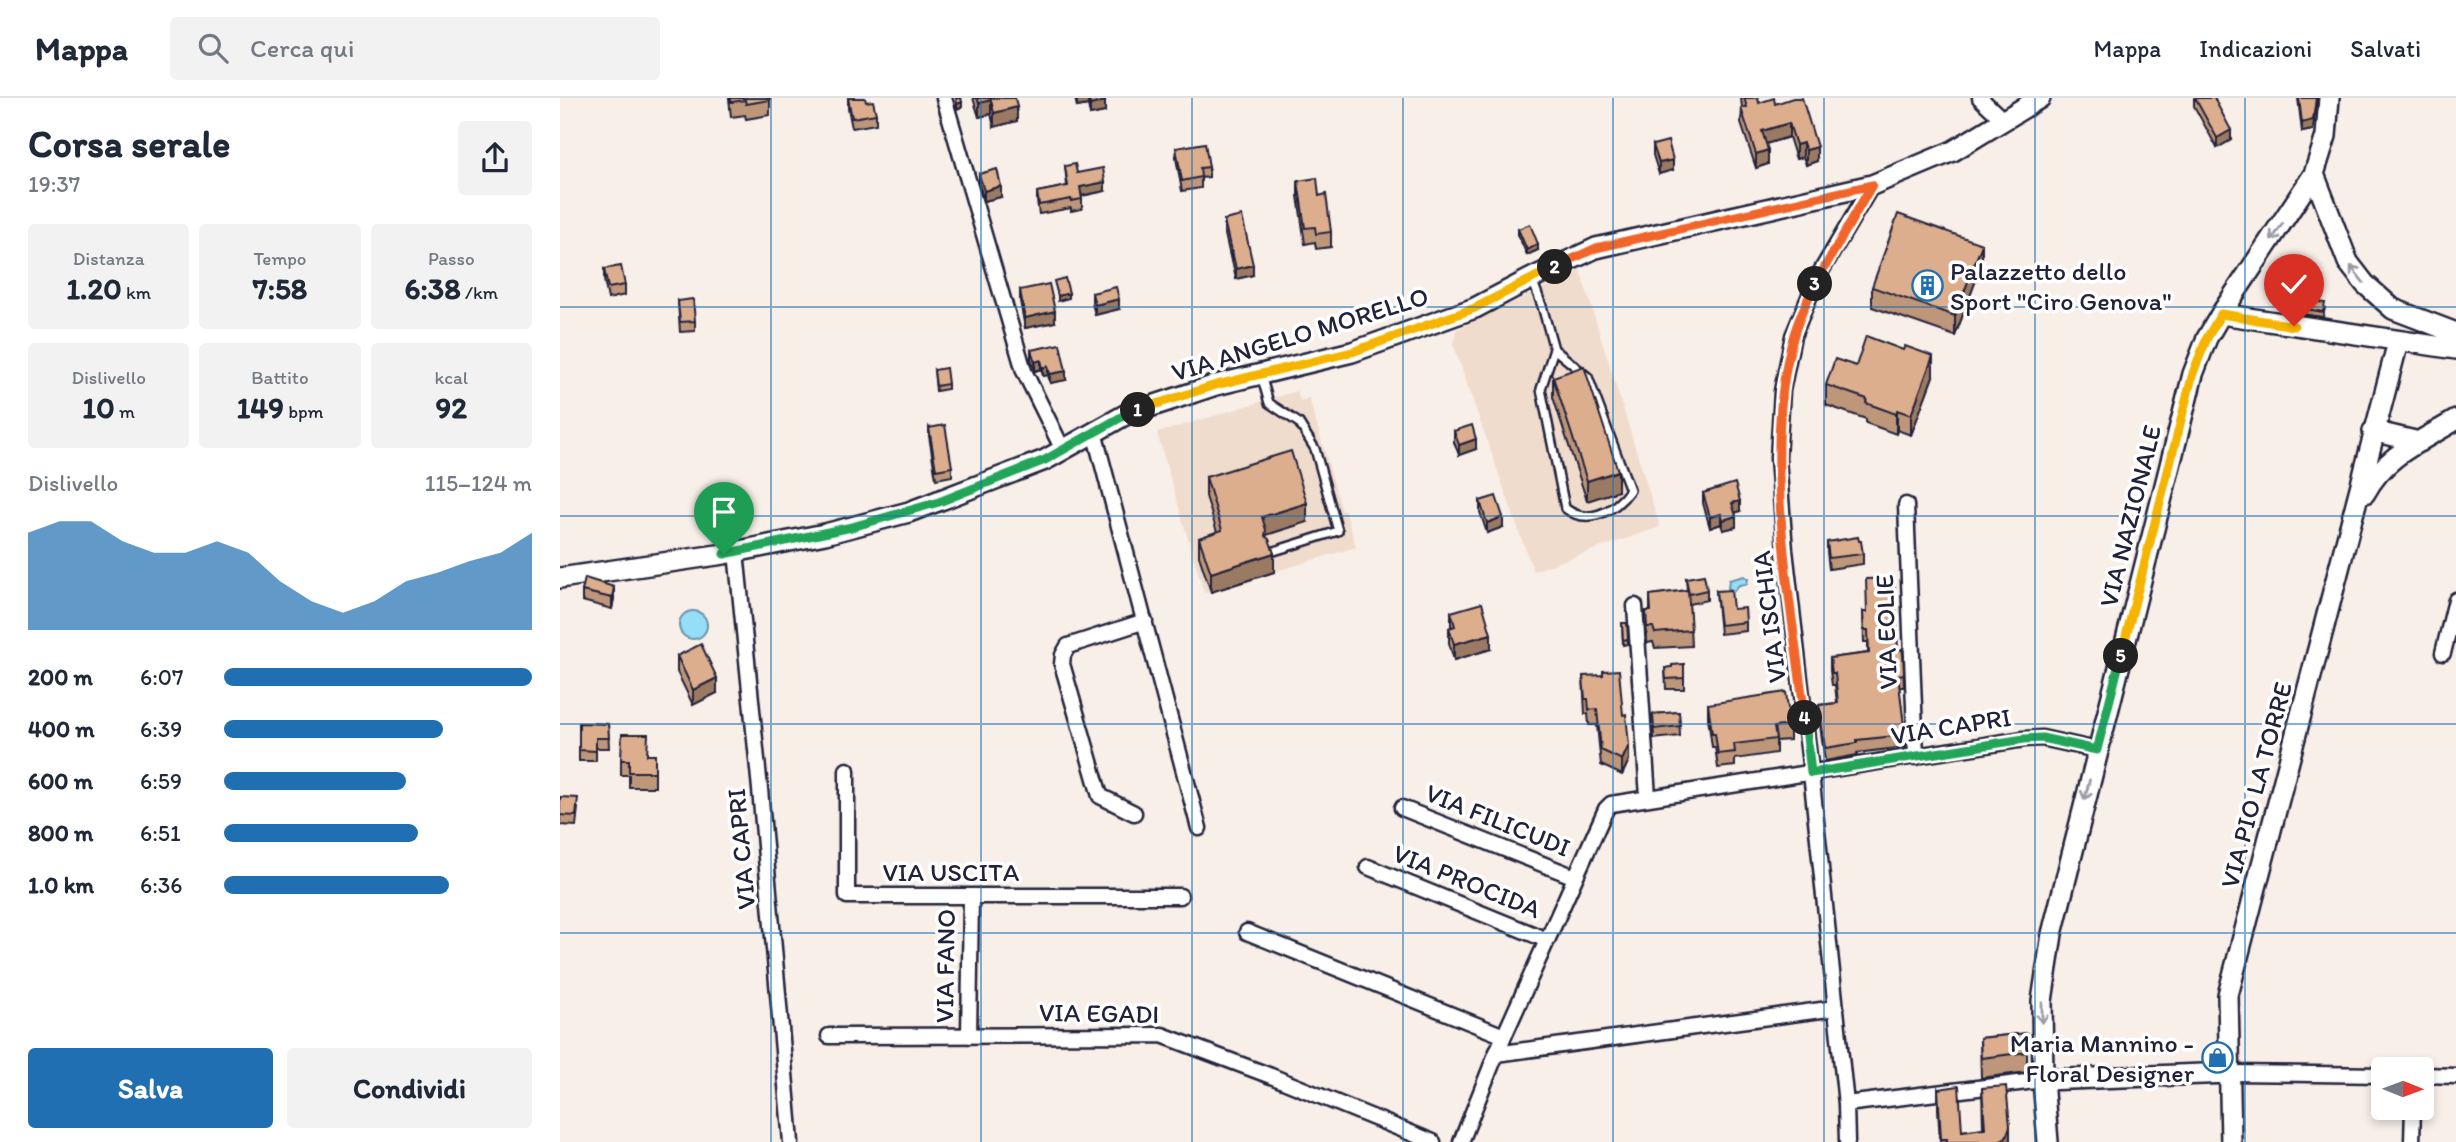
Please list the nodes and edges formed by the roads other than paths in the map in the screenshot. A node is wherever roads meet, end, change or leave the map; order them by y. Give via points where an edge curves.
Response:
1 (944, 98) edge
2 (1980, 98) edge
3 (2040, 98) edge
4 (2329, 98) edge
5 (2003, 120) junction
6 (2314, 174) junction
7 (1872, 185) junction
8 (1532, 278) junction
9 (2393, 309) junction
10 (2221, 314) junction
11 (2456, 333) edge
12 (2367, 337) junction
13 (2398, 342) junction
14 (1554, 349) junction
15 (2456, 349) edge
16 (1261, 374) junction
17 (2456, 420) edge
18 (2373, 431) junction
19 (1094, 432) junction
20 (2419, 442) junction
21 (1063, 450) junction
22 (1906, 505) dead end
23 (2354, 513) junction
24 (736, 552) junction
25 (1270, 552) edge
26 (560, 578) edge
27 (2456, 600) edge
28 (1635, 606) dead end
29 (1145, 621) junction
30 (2443, 653) dead end
31 (2097, 750) junction
32 (1916, 757) junction
33 (847, 770) dead end
34 (1811, 773) junction
35 (1648, 797) junction
36 (1402, 808) dead end
37 (1134, 813) dead end
38 (1199, 828) dead end
39 (1368, 867) dead end
40 (1575, 877) junction
41 (1181, 896) dead end
42 (971, 897) junction
43 (1247, 932) dead end
44 (1547, 940) junction
45 (1836, 1008) junction
46 (829, 1036) dead end
47 (969, 1036) junction
48 (1504, 1036) junction
49 (1496, 1054) junction
50 (2230, 1073) junction
51 (2371, 1075) edge
52 (2434, 1075) edge
53 (2456, 1076) edge
54 (2043, 1080) junction
55 (1846, 1104) junction
56 (2413, 1120) edge
57 (791, 1142) edge
58 (1433, 1142) edge
59 (1461, 1142) edge
60 (1847, 1142) edge
61 (2048, 1142) edge
62 (2231, 1142) edge
63 (2412, 1142) edge

1 - 21 street via 1024,371
2 - 5 street
3 - 5 main road, VIA ANGELO MORELLO
4 - 6 main road, VIA NAZIONALE via 2326,136
5 - 7 main road, VIA ANGELO MORELLO via 1953,151
9 -> 6 main road via 2348,262
6 -> 10 main road, VIA NAZIONALE
7 - 8 main road, VIA ANGELO MORELLO via 1596,248
7 - 34 street, VIA ISCHIA via 1817,278 1793,336 1782,391 1777,458
8 - 14 lane
8 - 16 main road, VIA ANGELO MORELLO via 1475,308 1352,352
9 - 11 main road
9 - 12 main road
10 - 12 main road
10 - 31 main road, VIA NAZIONALE via 2193,373
12 - 13 main road
13 - 15 main road
13 - 18 main road
14 - 14 lane via 1588,377 1630,491 1607,511 1588,517 1574,516 1565,508 1541,389
16 - 19 main road, VIA ANGELO MORELLO via 1125,415
16 - 25 lane via 1269,403 1298,423 1315,449 1338,531
17 - 20 main road
18 - 20 main road
18 - 23 main road
19 - 21 main road, VIA ANGELO MORELLO
19 - 29 street
20 - 23 main road via 2377,472
21 - 24 main road, VIA ANGELO MORELLO via 909,512
22 - 32 street, VIA EOLIE
23 - 50 main road, VIA PIO LA TORRE via 2228,995
24 - 26 main road, VIA ANGELO MORELLO
24 - 57 street, VIA CAPRI
27 - 30 street
28 - 35 street
29 - 37 street via 1068,646 1062,664 1100,796
29 - 38 street
31 - 32 street, VIA CAPRI via 2033,738
31 -> 54 main road, VIA NAZIONALE via 2052,934 2042,1002
32 - 34 street, VIA CAPRI
33 - 42 street, VIA USCITA via 847,896
34 - 35 street, VIA CAPRI
34 - 45 street, VIA ISCHIA
35 - 40 street, VIA CAPRI via 1606,809
36 - 40 street, VIA FILICUDI
39 - 44 street, VIA PROCIDA
40 - 44 street, VIA CAPRI
41 - 42 street, VIA USCITA
42 - 47 street, VIA FANO
43 - 48 street
44 - 48 street, VIA CAPRI
45 - 49 street
45 - 55 street, VIA ISCHIA
46 - 47 street, VIA EGADI
47 - 58 street, VIA EGADI via 1162,1035
48 - 49 street, VIA CAPRI
49 - 59 street, VIA CAPRI
50 - 51 street
50 - 54 main road
50 - 62 main road, VIA PIO LA TORRE
52 - 53 street
54 - 55 street
54 - 61 main road, VIA NAZIONALE
55 - 60 street, VIA ISCHIA
56 - 63 street

